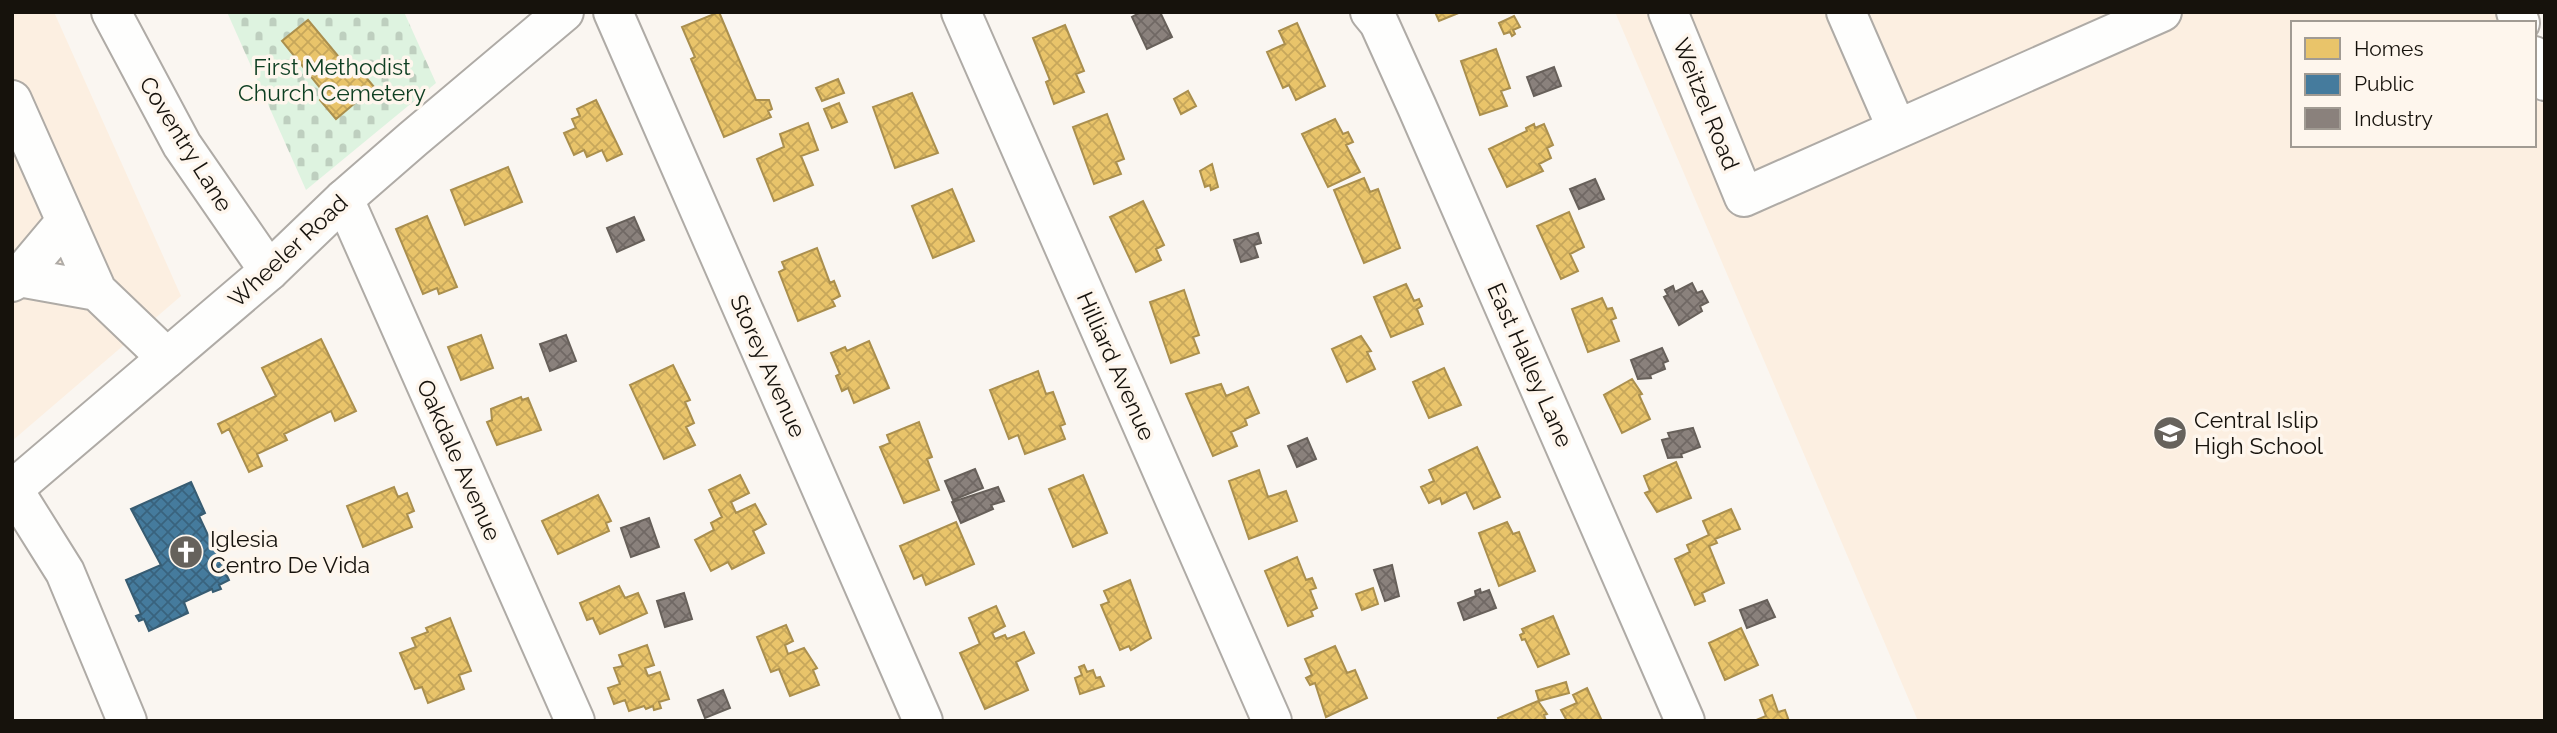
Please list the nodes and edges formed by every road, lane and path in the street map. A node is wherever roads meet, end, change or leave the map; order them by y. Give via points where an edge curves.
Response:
1 (111, 12) edge
2 (564, 12) edge
3 (613, 12) edge
4 (961, 12) edge
5 (1370, 12) edge
6 (1668, 12) edge
7 (1846, 12) edge
8 (2162, 12) edge
9 (12, 100) edge
10 (1897, 129) junction
11 (344, 199) junction
12 (66, 221) junction
13 (269, 271) junction
14 (15, 279) edge
15 (97, 291) junction
16 (167, 358) junction
17 (13, 490) edge
18 (127, 721) edge
19 (575, 721) edge
20 (923, 721) edge
21 (1272, 721) edge
22 (1685, 721) edge

1 - 13 street, Coventry Lane via 183,145
2 - 11 street, Wheeler Road
3 - 20 street, Storey Avenue
4 - 21 street, Hilliard Avenue
5 - 22 street, East Halley Lane via 1418,107
6 - 10 street, Weitzel Road via 1744,197
7 - 10 street
8 - 10 street
9 - 12 street
11 - 13 street, Wheeler Road
11 - 19 street, Oakdale Avenue
12 - 14 street
12 - 15 street
13 - 16 street, Wheeler Road
14 - 15 street
15 - 16 street
16 - 17 street, Wheeler Road
17 - 18 street via 65,572

